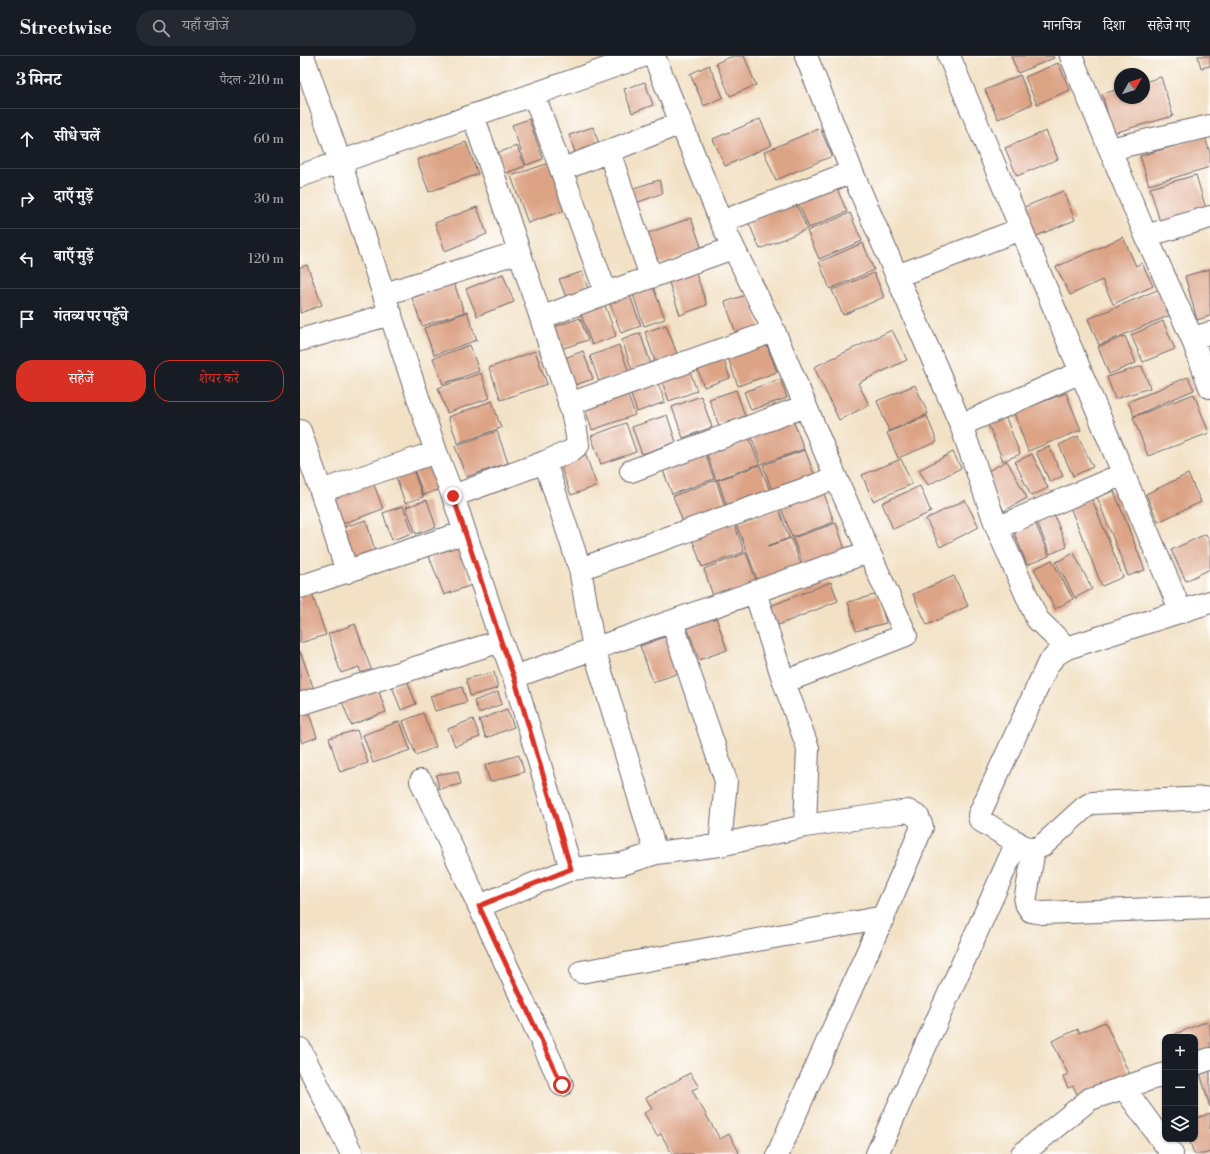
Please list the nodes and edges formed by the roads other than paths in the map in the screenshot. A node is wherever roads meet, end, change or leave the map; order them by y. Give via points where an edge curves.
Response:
1 (304, 56) edge
2 (643, 56) edge
3 (654, 56) edge
4 (806, 56) edge
5 (949, 56) edge
6 (1070, 56) edge
7 (534, 95) junction
8 (473, 115) junction
9 (681, 123) junction
10 (1210, 126) edge
11 (1110, 149) junction
12 (609, 151) junction
13 (340, 162) junction
14 (561, 170) junction
15 (852, 172) junction
16 (300, 176) edge
17 (1210, 217) edge
18 (721, 222) junction
19 (1021, 229) junction
20 (1146, 236) junction
21 (733, 248) junction
22 (519, 252) junction
23 (897, 276) junction
24 (651, 277) junction
25 (606, 293) junction
26 (388, 304) junction
27 (541, 318) junction
28 (774, 331) junction
29 (1201, 335) edge
30 (300, 340) edge
31 (1081, 372) junction
32 (1210, 387) edge
33 (569, 404) junction
34 (805, 406) junction
35 (961, 425) junction
36 (300, 431) edge
37 (436, 452) junction
38 (546, 462) junction
39 (631, 471) dead end
40 (1123, 474) junction
41 (836, 478) junction
42 (321, 491) junction
43 (453, 496) junction
44 (997, 528) junction
45 (465, 532) junction
46 (868, 552) junction
47 (580, 569) junction
48 (347, 572) junction
49 (300, 587) edge
50 (755, 592) junction
51 (1210, 602) edge
52 (1180, 612) junction
53 (672, 622) junction
54 (501, 641) junction
55 (1067, 648) junction
56 (594, 649) junction
57 (514, 677) junction
58 (784, 682) junction
59 (300, 704) edge
60 (421, 781) dead end
61 (1210, 798) edge
62 (805, 826) junction
63 (720, 845) junction
64 (1025, 846) junction
65 (656, 853) junction
66 (571, 869) junction
67 (479, 906) junction
68 (1210, 907) edge
69 (884, 918) junction
70 (581, 972) dead end
71 (300, 1050) edge
72 (1210, 1059) edge
73 (1198, 1063) edge
74 (1162, 1075) edge
75 (562, 1085) dead end
76 (1124, 1088) junction
77 (352, 1154) edge
78 (778, 1154) edge
79 (877, 1154) edge
80 (1022, 1154) edge
81 (1172, 1154) edge

1 - 13 street
2 - 7 street
3 - 9 street
4 - 15 street
5 - 19 street
6 - 11 street
7 - 8 street
7 - 14 street
8 - 13 street
8 - 22 street
9 - 12 street
9 - 18 street
10 - 11 street
11 - 20 street
12 - 14 street
12 - 24 street
13 - 16 street
13 - 26 street
14 - 25 street
15 - 18 street
15 - 23 street
17 - 20 street
18 - 21 street
19 - 23 street
19 - 31 street
20 - 29 street
21 - 24 street
21 - 28 street
22 - 26 street
22 - 27 street
23 - 35 street
24 - 25 street
25 - 27 street
26 - 30 street
26 - 37 street
27 - 33 street
28 - 33 street
28 - 34 street
29 - 32 street
31 - 35 street
31 - 40 street
33 - 38 street via 578,445 571,451
34 - 39 street
34 - 41 street
35 - 44 street
36 - 42 street
37 - 42 street
37 - 43 street
38 - 43 street
38 - 47 street
40 - 44 street
40 - 52 street
41 - 46 street
41 - 47 street
42 - 48 street
43 - 45 street
44 - 55 street via 1037,620
45 - 48 street
45 - 54 street
46 - 50 street
46 - 58 street via 906,635
47 - 56 street
48 - 49 street
50 - 53 street
50 - 58 street
51 - 52 street
52 - 55 street
53 - 56 street
53 - 63 street via 726,781
54 - 57 street
54 - 59 street
55 - 64 street via 1048,664 979,815 980,820
56 - 57 street
56 - 65 street
57 - 66 street
58 - 62 street via 808,748
60 - 67 street
61 - 64 street via 1092,803 1042,846
62 - 63 street
62 - 69 street via 908,811 918,817 922,827
63 - 65 street
64 - 68 street via 1025,902 1031,911 1042,913
64 - 79 street
65 - 66 street via 622,864
66 - 67 street
67 - 75 street
69 - 70 street
69 - 78 street
71 - 77 street
72 - 73 street
74 - 76 street
76 - 80 street via 1090,1099
76 - 81 street

